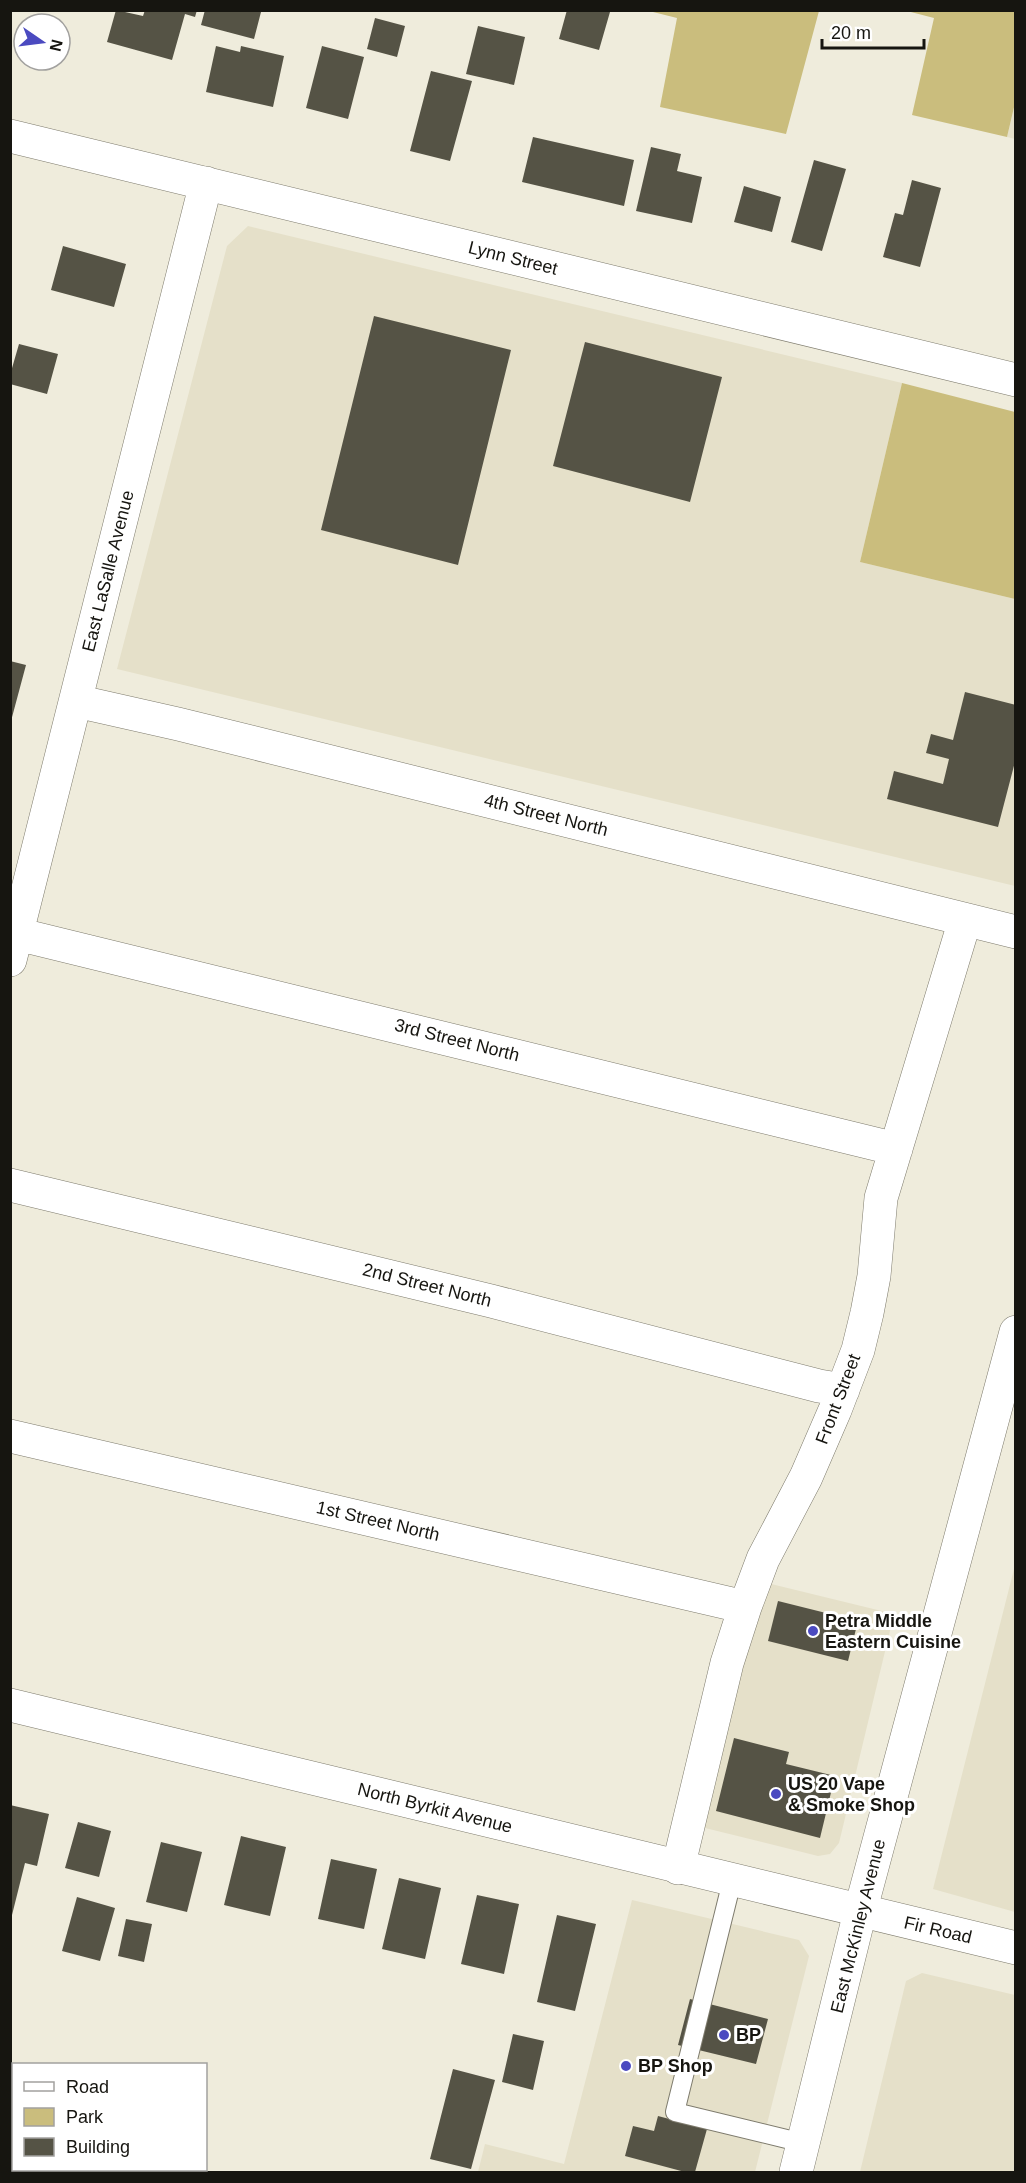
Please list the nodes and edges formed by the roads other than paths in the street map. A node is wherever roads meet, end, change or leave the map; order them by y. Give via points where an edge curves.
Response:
1 (10, 136) edge
2 (206, 183) junction
3 (1016, 380) edge
4 (76, 701) junction
5 (23, 858) edge
6 (965, 920) junction
7 (1016, 932) edge
8 (14, 946) edge
9 (896, 1149) junction
10 (10, 1185) edge
11 (1016, 1332) edge
12 (843, 1390) junction
13 (1005, 1411) edge
14 (10, 1436) edge
15 (745, 1606) junction
16 (10, 1705) edge
17 (678, 1868) junction
18 (732, 1881) junction
19 (860, 1912) junction
20 (1016, 1948) edge
21 (800, 2158) edge

1 - 2 street, Lynn Street
2 - 3 street, Lynn Street
2 - 4 street, East LaSalle Avenue
4 - 5 street, East LaSalle Avenue
4 - 6 street, 4th Street North
5 - 8 street, East LaSalle Avenue
6 - 7 street, 4th Street North
6 - 9 street, Front Street
8 - 9 street, 3rd Street North
9 - 12 street, Front Street via 881,1198 867,1313
10 - 12 street, 2nd Street North
11 - 13 street, East McKinley Avenue
12 - 15 street, Front Street via 806,1477 763,1559
13 - 19 street, East McKinley Avenue
14 - 15 street, 1st Street North
15 - 17 street, Front Street via 727,1663
16 - 17 street, North Byrkit Avenue
17 - 18 street, North Byrkit Avenue
18 - 19 street, North Byrkit Avenue
18 - 21 lane via 675,2112
19 - 20 street, Fir Road
19 - 21 street, East McKinley Avenue

